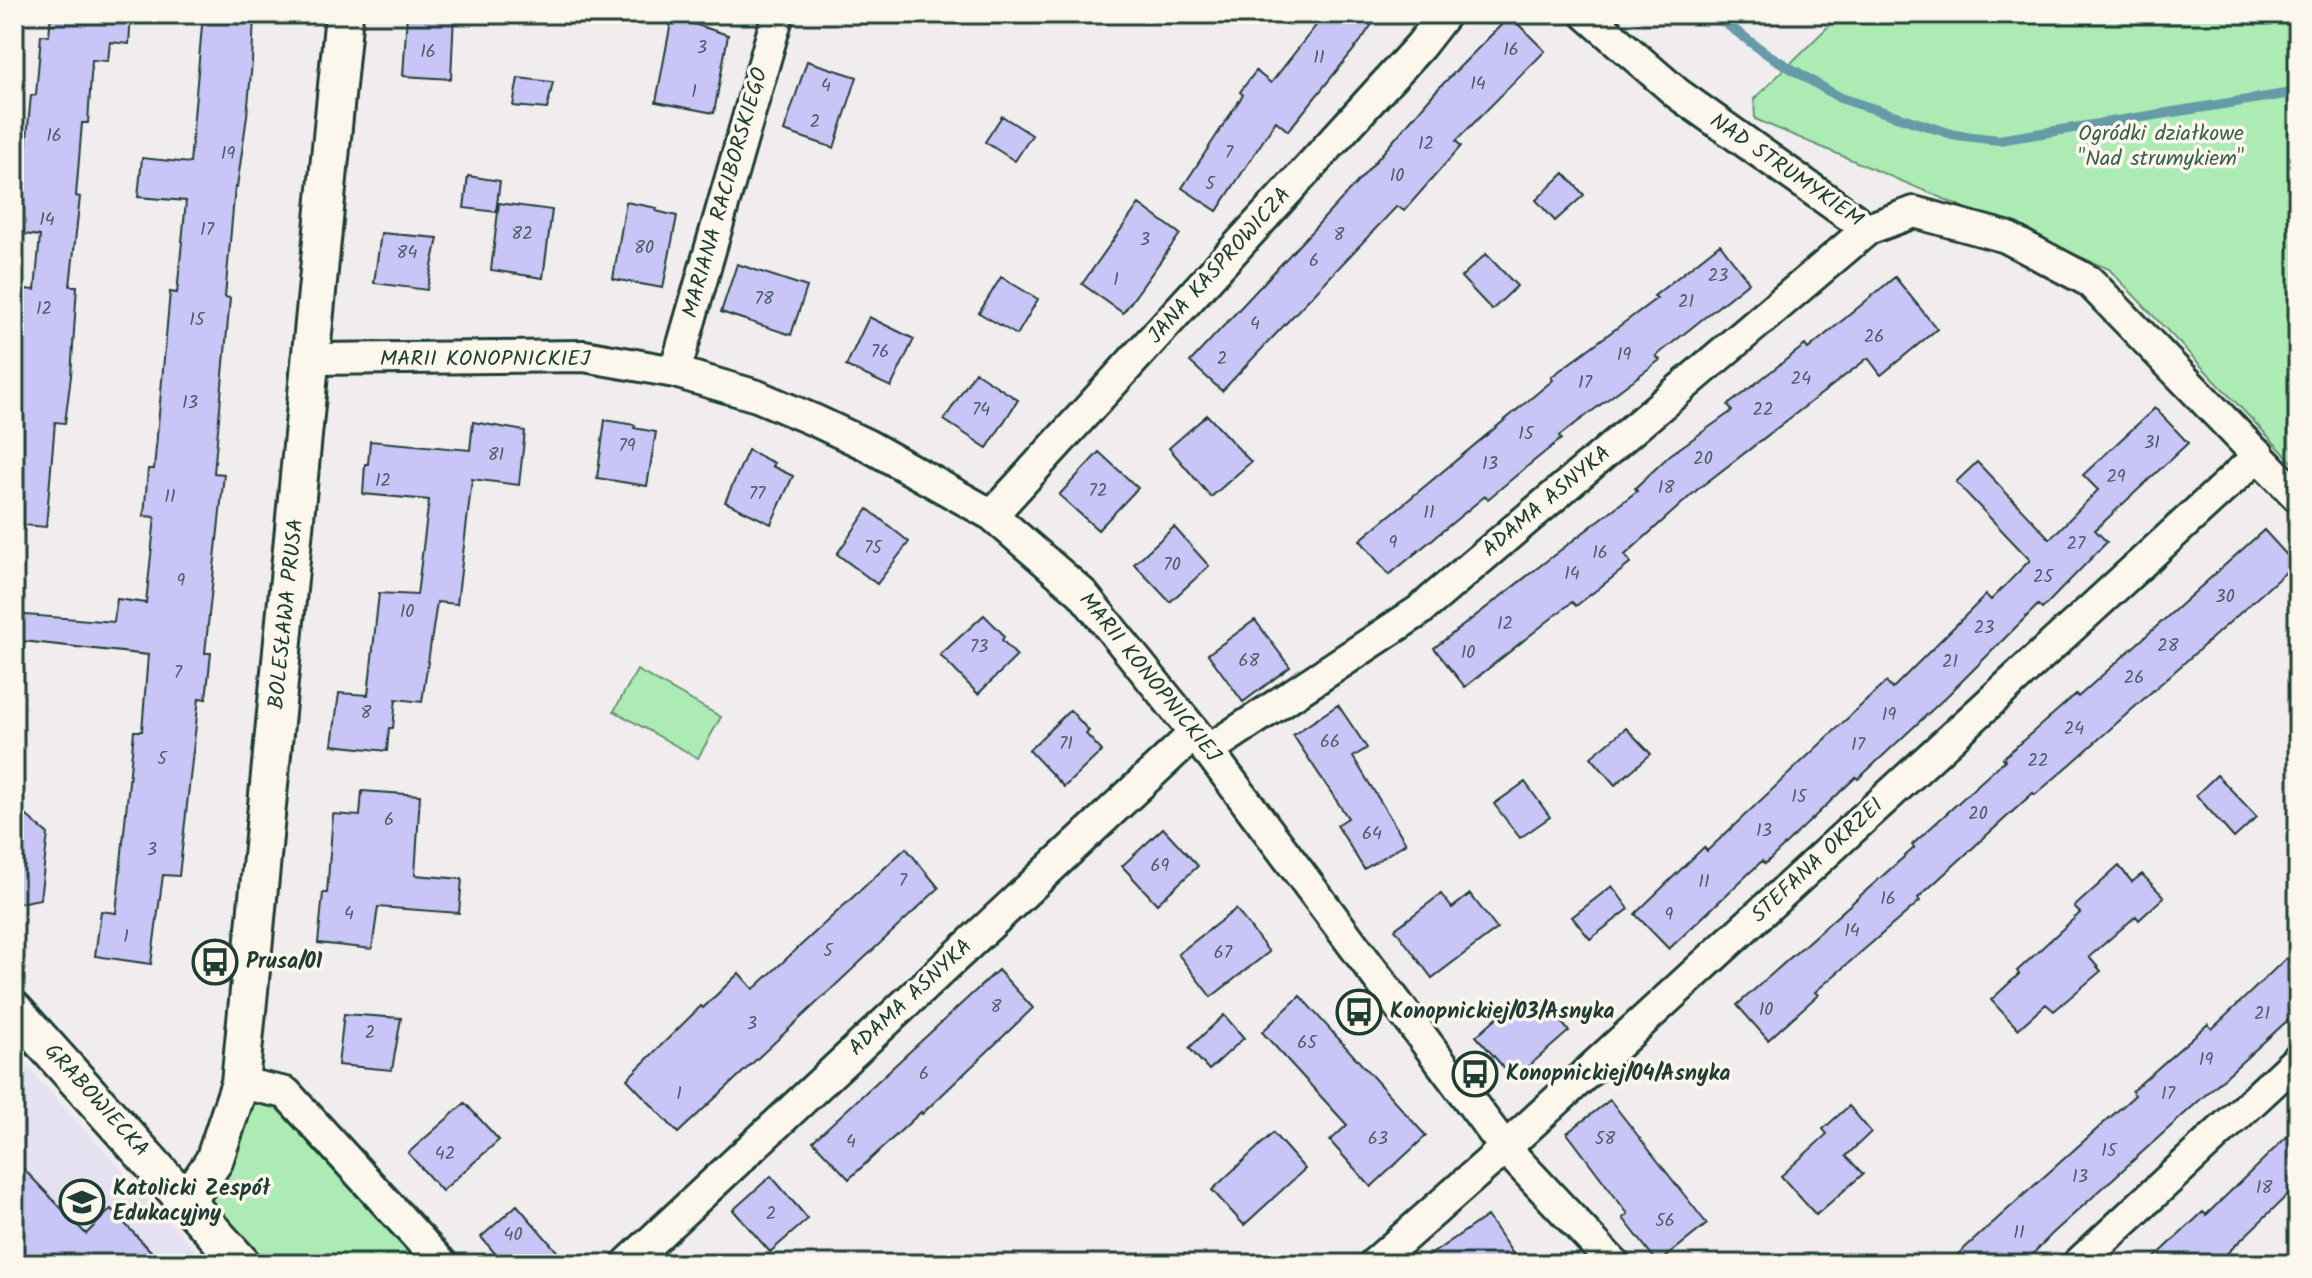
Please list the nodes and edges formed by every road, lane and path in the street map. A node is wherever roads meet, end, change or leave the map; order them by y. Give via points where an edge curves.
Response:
1 (344, 14) edge
2 (778, 14) edge
3 (1445, 14) edge
4 (1586, 14) edge
5 (1868, 229) junction
6 (312, 359) junction
7 (675, 372) junction
8 (2259, 455) junction
9 (2298, 497) edge
10 (992, 515) junction
11 (1201, 742) junction
12 (14, 1010) edge
13 (2298, 1059) edge
14 (240, 1083) junction
15 (1505, 1148) junction
16 (186, 1202) junction
17 (242, 1264) edge
18 (442, 1264) edge
19 (627, 1264) edge
20 (1374, 1264) edge
21 (1614, 1264) edge
22 (2078, 1264) edge

1 - 6 street, BOLESŁAWA PRUSA
2 - 7 street, MARIANA RACIBORSKIEGO
3 - 10 street, JANA KASPROWICZA
4 - 5 street, NAD STRUMYKIEM via 1678,94
5 - 8 street, NAD STRUMYKIEM via 1914,212 2006,237 2089,281
5 - 11 street, ADAMA ASNYKA via 1419,611
6 - 7 street, MARII KONOPNICKIEJ via 584,356
6 - 14 street, BOLESŁAWA PRUSA
7 - 10 street, MARII KONOPNICKIEJ via 757,396 816,421
8 - 9 street, NAD STRUMYKIEM
8 - 15 street, STEFANA OKRZEI
10 - 11 street, MARII KONOPNICKIEJ via 1082,593
11 - 15 street, MARII KONOPNICKIEJ
11 - 19 street, ADAMA ASNYKA
12 - 16 street, GRABOWIECKA
13 - 22 street
14 - 16 street, BOLESŁAWA PRUSA via 214,1161
14 - 18 street via 286,1093
15 - 20 street, STEFANA OKRZEI
15 - 21 street, MARII KONOPNICKIEJ
16 - 17 street, GRABOWIECKA

